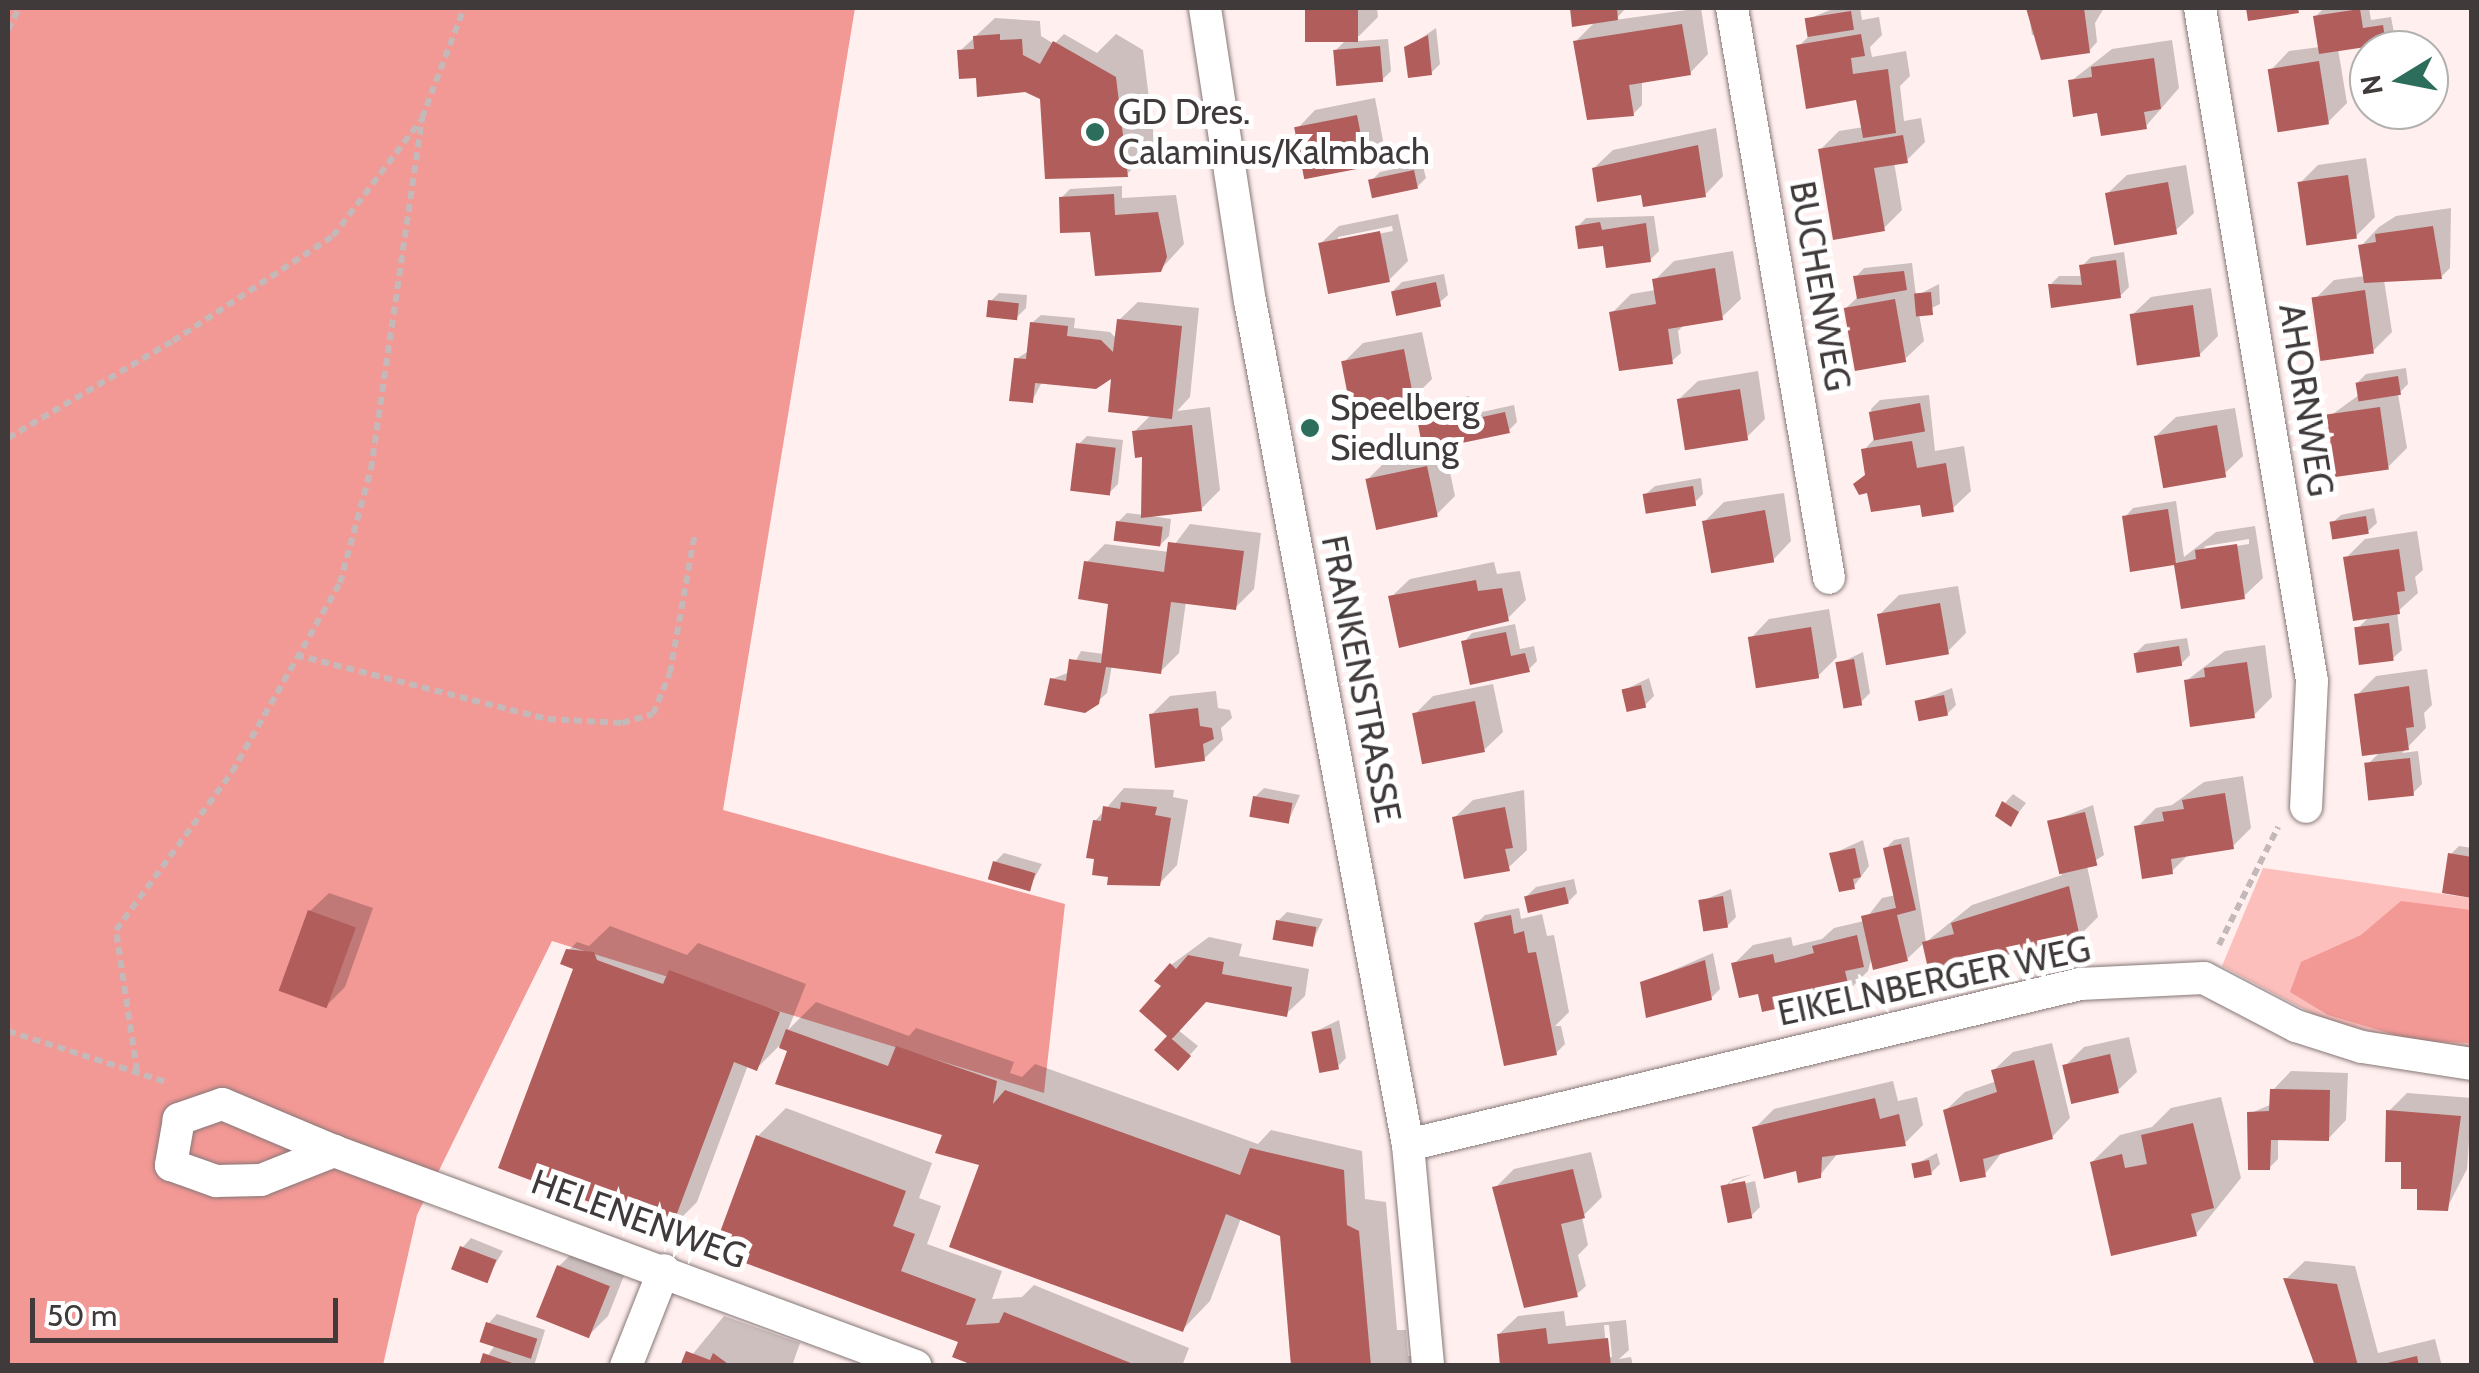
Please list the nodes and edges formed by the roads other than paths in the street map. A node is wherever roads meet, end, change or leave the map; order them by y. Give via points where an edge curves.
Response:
1 (1205, 8) edge
2 (1732, 8) edge
3 (2200, 8) edge
4 (1830, 578) dead end
5 (2306, 807) road end
6 (2472, 1064) edge
7 (1408, 1145) junction
8 (334, 1150) junction
9 (664, 1270) junction
10 (626, 1366) edge
11 (916, 1366) edge
12 (1428, 1366) edge

1 - 7 street, FRANKENSTRASSE via 1250,301
2 - 4 street, BUCHENWEG
3 - 5 street, AHORNWEG via 2312,681
6 - 7 street, EIKELNBERGER WEG via 2362,1048 2296,1026 2204,978 2080,984
7 - 12 street, FRANKENSTRASSE
8 - 8 street, HELENENWEG via 222,1104 179,1119 171,1165 216,1182 261,1180
8 - 9 street, HELENENWEG
9 - 10 street
9 - 11 street, HELENENWEG

